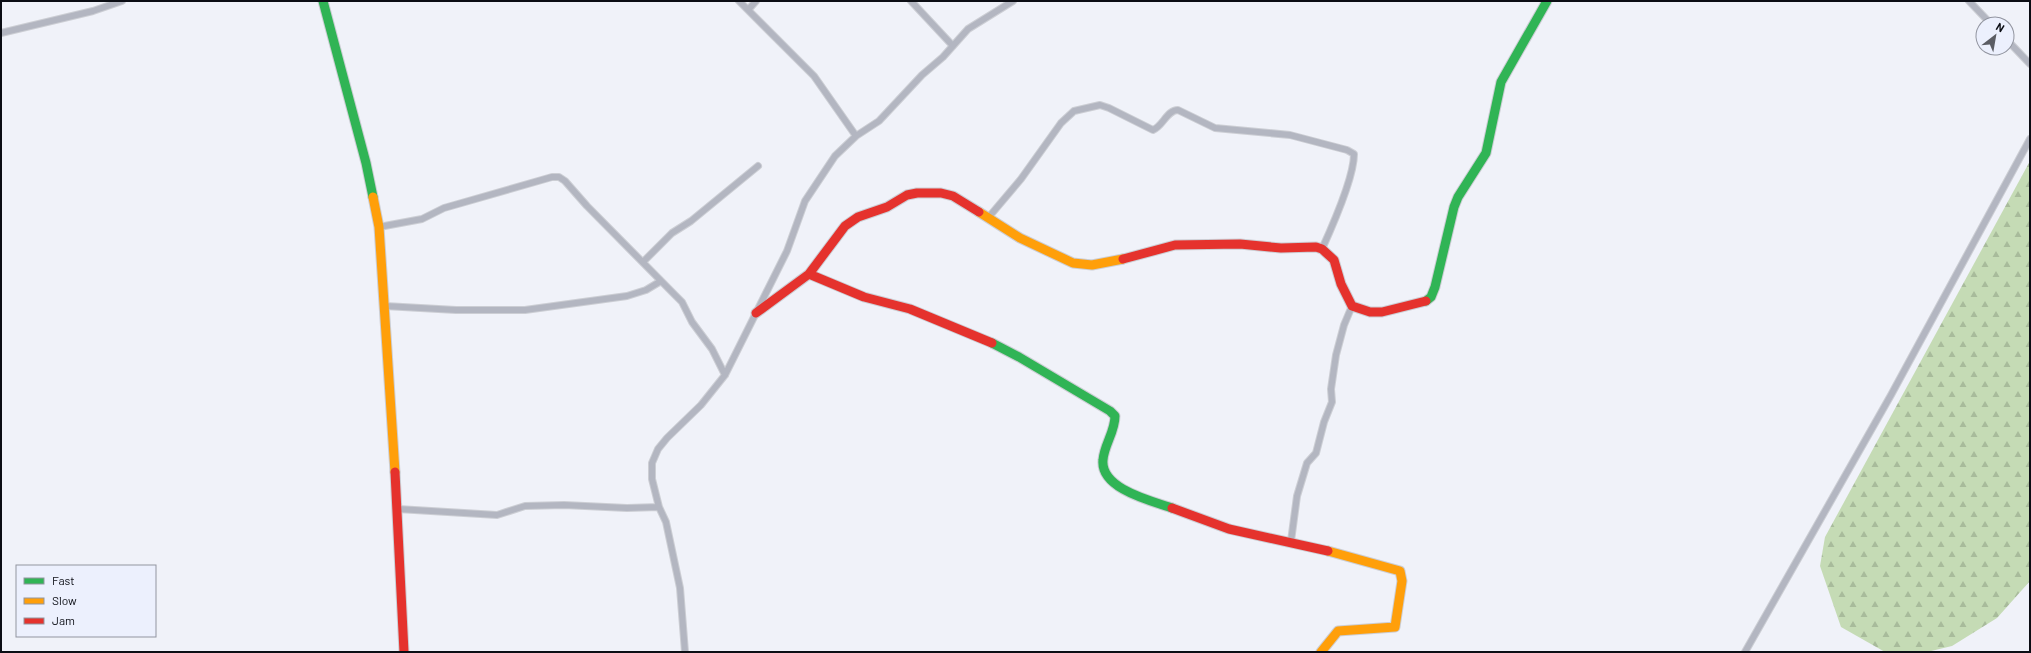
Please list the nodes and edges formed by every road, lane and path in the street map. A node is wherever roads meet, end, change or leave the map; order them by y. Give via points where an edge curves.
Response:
1 (122, 1) edge
2 (323, 1) edge
3 (739, 1) edge
4 (756, 1) edge
5 (911, 1) edge
6 (1013, 1) edge
7 (1547, 1) edge
8 (1969, 1) edge
9 (748, 10) junction
10 (1983, 16) edge
11 (1, 32) edge
12 (953, 46) junction
13 (2015, 48) edge
14 (2030, 64) edge
15 (856, 136) junction
16 (2030, 139) edge
17 (758, 166) dead end
18 (988, 218) junction
19 (379, 227) junction
20 (1322, 249) junction
21 (643, 262) junction
22 (809, 274) junction
23 (661, 281) junction
24 (385, 306) junction
25 (1352, 306) junction
26 (756, 313) junction
27 (725, 375) junction
28 (659, 507) junction
29 (398, 509) junction
30 (1291, 541) junction
31 (404, 652) edge
32 (685, 652) edge
33 (1321, 652) edge
34 (1745, 652) edge

1 - 11 street via 93,11
2 - 19 street via 366,163
3 - 9 street
4 - 9 street
5 - 12 street
6 - 12 street via 968,29
7 - 25 street via 1497,92 1486,153 1454,207 1431,297 1425,302 1382,312 1370,312
8 - 10 street
9 - 15 street via 814,76
12 - 15 street via 879,121
13 - 14 street
15 - 26 street via 835,156 805,201 794,235
16 - 34 street via 1891,395
17 - 21 street via 672,233
18 - 20 street via 1053,255 1073,263 1092,265 1175,245 1240,244
18 - 20 street via 1021,179 1061,123 1074,111 1100,105 1153,130 1157,129 1171,112 1178,110 1215,128 1290,136 1354,154 1350,174
18 - 22 street via 953,196 940,193 917,193 907,196 887,207 858,217 845,226
19 - 21 street via 417,220 444,208 552,177 565,181
19 - 24 street
20 - 25 street via 1334,260 1341,284
21 - 23 street
22 - 26 street
22 - 30 street via 864,297 910,309 977,336 1019,357 1110,411 1115,416 1115,423 1102,464 1104,473 1125,491 1229,530
23 - 24 street via 646,290 627,296 525,310
23 - 27 street via 682,302
24 - 29 street
25 - 30 street via 1340,335 1332,374 1332,402 1316,453 1307,463 1297,496
26 - 27 street
27 - 28 street via 701,405 658,449 652,463 652,479
28 - 29 street via 538,505 525,506 497,515
28 - 32 street via 666,522 680,588
29 - 31 street
30 - 33 street via 1397,569 1402,575 1395,627 1338,631

